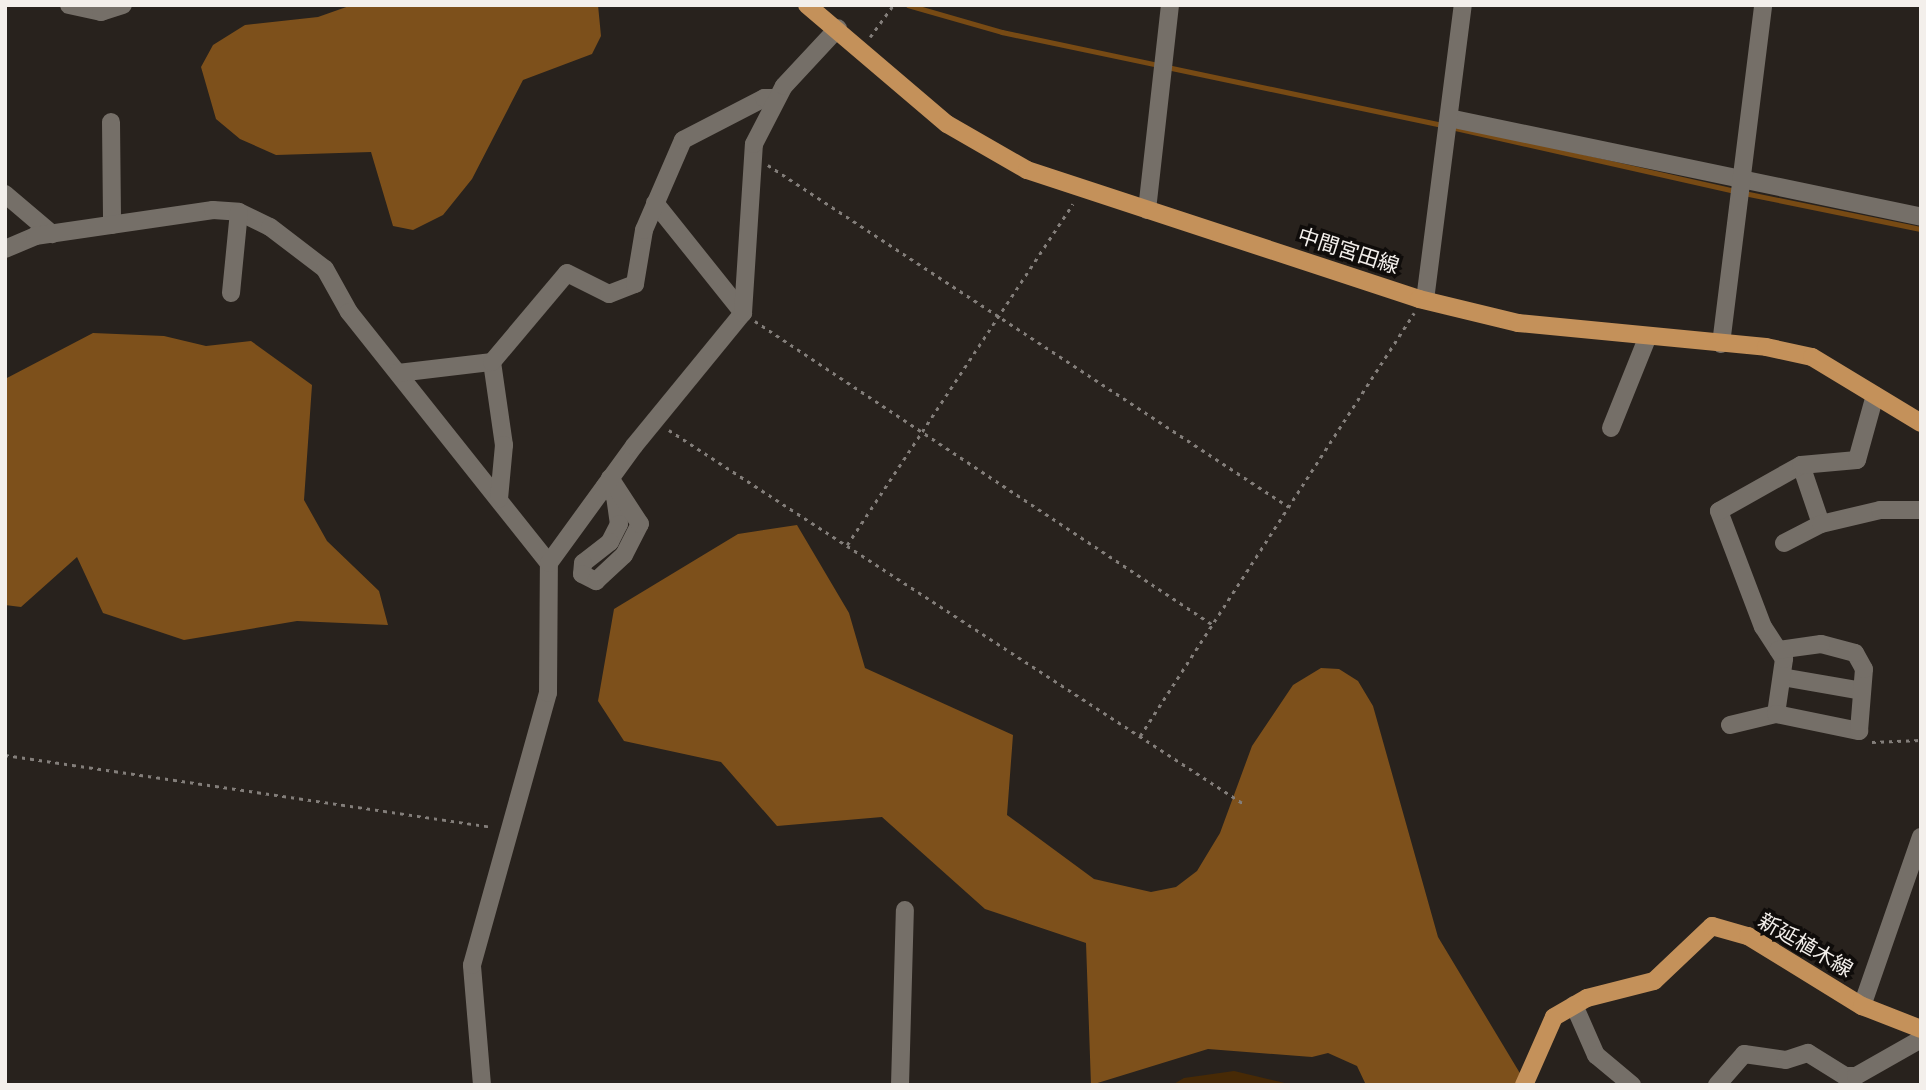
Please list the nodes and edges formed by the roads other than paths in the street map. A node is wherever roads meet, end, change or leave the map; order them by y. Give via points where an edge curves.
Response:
1 (69, 5) edge
2 (123, 5) edge
3 (807, 5) edge
4 (1170, 5) edge
5 (1463, 5) edge
6 (1763, 5) edge
7 (838, 28) junction
8 (777, 98) junction
9 (1449, 118) junction
10 (111, 122) dead end
11 (1741, 180) junction
12 (5, 194) edge
13 (655, 203) junction
14 (1147, 210) junction
15 (239, 212) junction
16 (1921, 217) edge
17 (112, 225) junction
18 (52, 234) junction
19 (5, 249) edge
20 (231, 293) dead end
21 (1422, 300) junction
22 (743, 313) junction
23 (1648, 336) junction
24 (1721, 344) junction
25 (492, 362) junction
26 (398, 373) junction
27 (1875, 395) junction
28 (1921, 423) edge
29 (1611, 428) dead end
30 (1801, 464) junction
31 (608, 482) junction
32 (499, 499) junction
33 (1921, 510) edge
34 (1821, 524) junction
35 (1784, 543) dead end
36 (550, 564) junction
37 (1778, 650) junction
38 (1782, 677) junction
39 (1862, 691) junction
40 (1776, 714) junction
41 (1730, 725) dead end
42 (1921, 837) edge
43 (905, 910) dead end
44 (1574, 1005) junction
45 (1862, 1006) junction
46 (1921, 1029) edge
47 (1921, 1039) edge
48 (1856, 1080) edge
49 (482, 1085) edge
50 (900, 1085) edge
51 (1524, 1085) edge
52 (1632, 1085) edge
53 (1717, 1085) edge

1 - 2 street via 101,12
3 - 7 main road, 中間宮田線
4 - 14 street
5 - 9 street
6 - 11 street
7 - 8 street
7 - 14 main road, 中間宮田線 via 947,124 1027,170
8 - 13 street via 764,98 683,140
8 - 22 street via 752,159
9 - 11 street
9 - 21 street
10 - 17 street
11 - 16 street
11 - 24 street
12 - 18 street
13 - 22 street
13 - 25 street via 635,285 609,294 567,273
14 - 21 main road, 中間宮田線
15 - 17 street via 212,210
15 - 20 street
15 - 26 street via 270,227 325,269 349,312
17 - 18 street
18 - 19 street
21 - 23 main road, 中間宮田線 via 1518,323
22 - 31 street
23 - 24 main road, 中間宮田線
23 - 29 street
24 - 27 main road, 中間宮田線 via 1812,357
25 - 26 street
25 - 32 street via 504,445
26 - 32 street
27 - 28 main road, 中間宮田線
27 - 30 street via 1857,460
30 - 34 street
30 - 37 street via 1719,511 1763,627
31 - 31 street via 640,524 624,555 596,581 582,574 583,563 610,542 619,524 619,506
31 - 36 street
32 - 36 street
33 - 34 street via 1880,510
34 - 35 street
36 - 49 street via 548,693 472,965
37 - 38 street via 1784,659
37 - 39 street via 1821,644 1855,653 1864,669
38 - 39 street
38 - 40 street
39 - 40 street via 1859,731
40 - 41 street
42 - 45 street
43 - 50 street
44 - 45 main road, 新延植木線 via 1654,981 1712,926 1748,936
44 - 51 main road, 新延植木線 via 1554,1017
44 - 52 street via 1596,1055
45 - 46 main road, 新延植木線
47 - 48 street
48 - 53 street via 1808,1054 1786,1060 1744,1054

